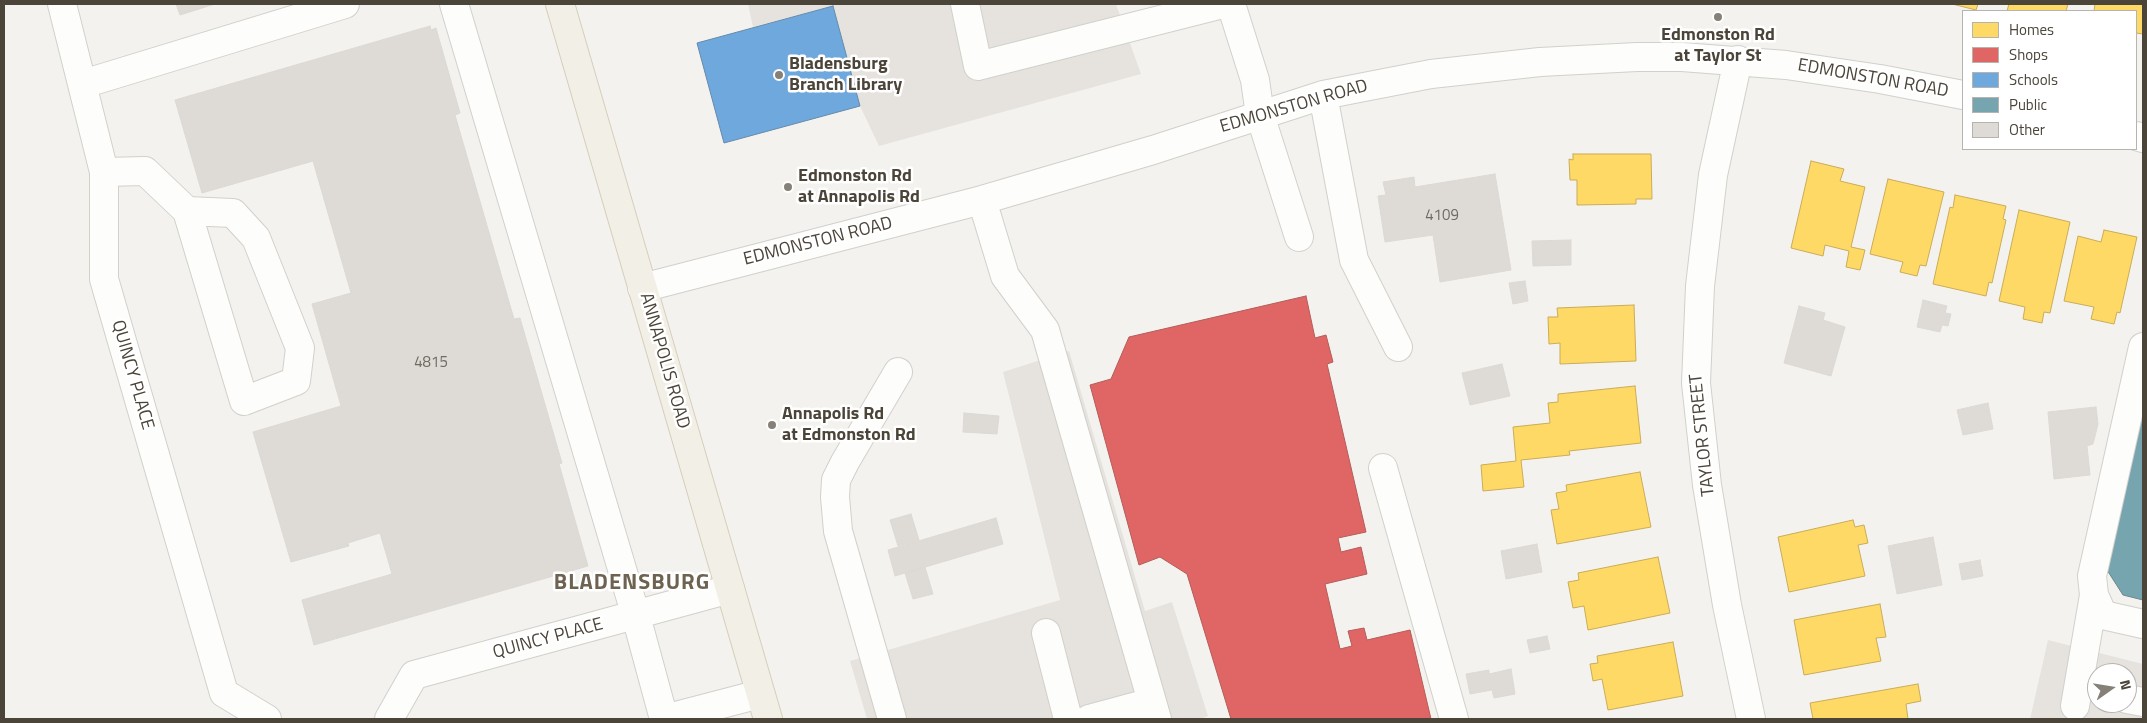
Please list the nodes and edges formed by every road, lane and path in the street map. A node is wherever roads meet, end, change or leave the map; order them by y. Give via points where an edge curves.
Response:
1 (62, 4) edge
2 (345, 4) edge
3 (454, 4) edge
4 (560, 4) edge
5 (964, 4) edge
6 (1223, 4) edge
7 (1231, 4) edge
8 (1738, 60) junction
9 (83, 84) junction
10 (1324, 95) junction
11 (1962, 95) edge
12 (1260, 115) junction
13 (104, 172) junction
14 (982, 200) junction
15 (187, 211) junction
16 (1298, 237) dead end
17 (642, 288) junction
18 (1398, 347) dead end
19 (2143, 347) edge
20 (898, 372) dead end
21 (1383, 468) dead end
22 (730, 590) junction
23 (2094, 595) junction
24 (636, 616) junction
25 (2143, 624) edge
26 (1046, 633) dead end
27 (760, 694) junction
28 (2080, 706) edge
29 (1154, 711) edge
30 (267, 719) edge
31 (389, 719) edge
32 (663, 719) edge
33 (768, 719) edge
34 (892, 719) edge
35 (1068, 719) edge
36 (1089, 719) edge
37 (1454, 719) edge
38 (1751, 719) edge

1 - 9 street, QUINCY PLACE
2 - 9 street
3 - 24 street
4 - 17 main road, ANNAPOLIS ROAD
5 - 6 street via 978,66
7 - 12 street via 1254,80
8 - 10 street, EDMONSTON ROAD via 1637,57 1540,62 1431,74
8 - 11 street, EDMONSTON ROAD via 1835,71
8 - 38 street, TAYLOR STREET via 1713,175 1700,286 1696,383 1708,494
9 - 13 street, QUINCY PLACE
10 - 12 street, EDMONSTON ROAD
10 - 18 street via 1354,260
12 - 14 street, EDMONSTON ROAD
12 - 16 street
13 - 15 street via 145,171
13 - 30 street, QUINCY PLACE via 104,278 224,693
14 - 17 street, EDMONSTON ROAD
14 - 29 street via 1005,276 1045,330
15 - 15 street via 244,401 296,380 300,348 256,238 234,213
17 - 22 main road, ANNAPOLIS ROAD
19 - 23 street via 2092,576
20 - 34 street via 836,480 835,498 838,531
21 - 37 street
22 - 24 street, QUINCY PLACE
22 - 27 main road, ANNAPOLIS ROAD
23 - 25 street via 2103,615
23 - 28 street
24 - 31 street, QUINCY PLACE via 414,675
24 - 32 street
26 - 35 street
27 - 32 street
27 - 33 main road, ANNAPOLIS ROAD
29 - 36 street

